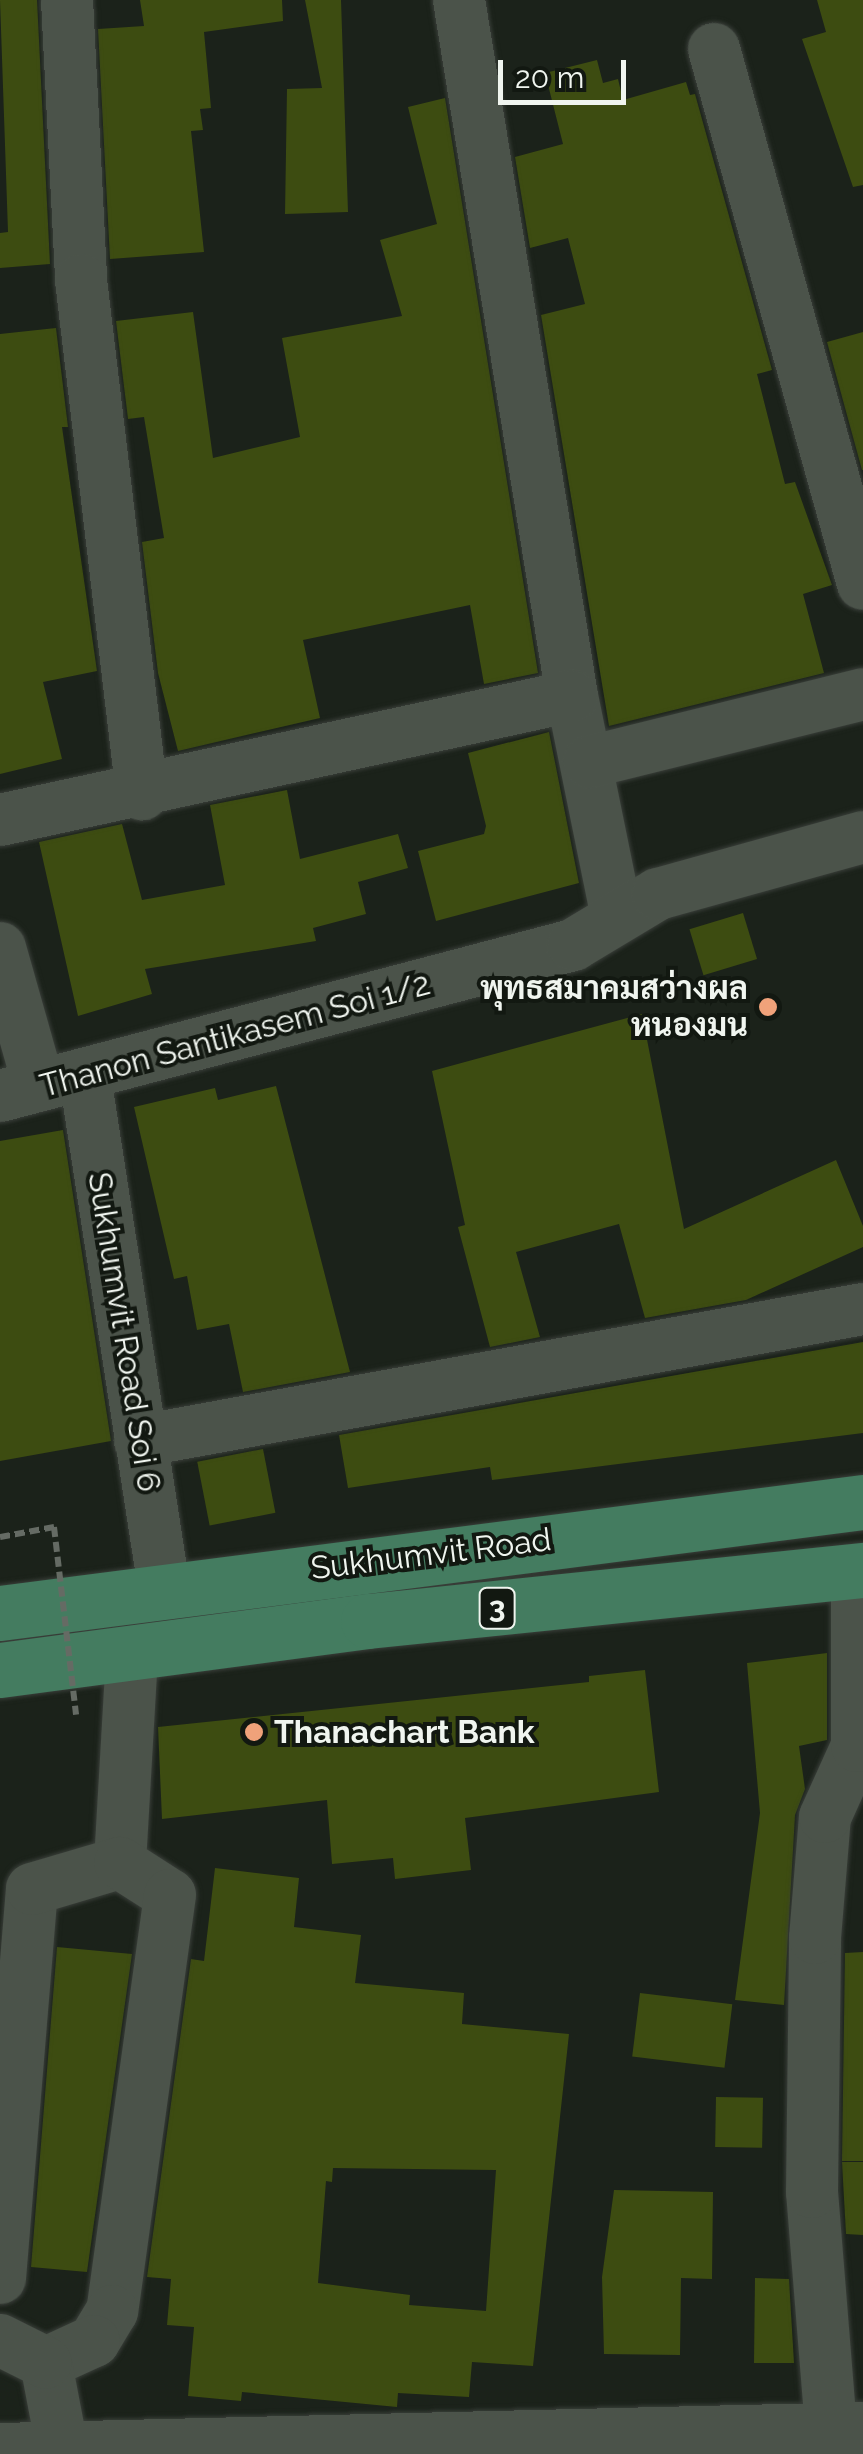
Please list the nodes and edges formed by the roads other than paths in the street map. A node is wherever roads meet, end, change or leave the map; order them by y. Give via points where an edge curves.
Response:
1 (66, 0) edge
2 (459, 0) edge
3 (714, 50) dead end
4 (863, 584) edge
5 (863, 694) edge
6 (572, 696) junction
7 (589, 762) junction
8 (142, 794) junction
9 (0, 820) edge
10 (863, 837) edge
11 (616, 913) junction
12 (0, 948) edge
13 (41, 1086) edge
14 (863, 1309) edge
15 (140, 1441) junction
16 (863, 1502) edge
17 (860, 1570) edge
18 (164, 1588) junction
19 (0, 1613) edge
20 (132, 1652) junction
21 (0, 1670) edge
22 (120, 1863) junction
23 (0, 2278) edge
24 (0, 2340) edge
25 (46, 2363) junction
26 (847, 2428) edge
27 (350, 2445) edge
28 (62, 2447) junction
29 (168, 2447) edge
30 (0, 2449) edge

1 - 8 street via 80,280
2 - 6 street
3 - 4 street
5 - 7 street
6 - 7 street
6 - 8 street
7 - 11 street
8 - 9 street
10 - 11 street, Thanon Santikasem Soi 1/2 via 658,894
11 - 13 street, Thanon Santikasem Soi 1/2 via 572,946
12 - 13 street, Sukhumvit Road Soi 6
13 - 15 street, Sukhumvit Road Soi 6
14 - 15 street
15 - 18 street, Sukhumvit Road Soi 6
16 - 18 main road, Sukhumvit Road / 3
17 - 20 main road, Sukhumvit Road / 3
17 - 26 street via 857,1746 825,1818 815,1938 812,2192
18 - 19 main road, Sukhumvit Road / 3
20 - 21 main road, Sukhumvit Road / 3
20 - 22 street
22 - 23 street via 32,1889
22 - 25 street via 170,1895 112,2311 94,2341
24 - 25 street
25 - 28 street
26 - 27 street
27 - 29 street
28 - 29 street
28 - 30 street

